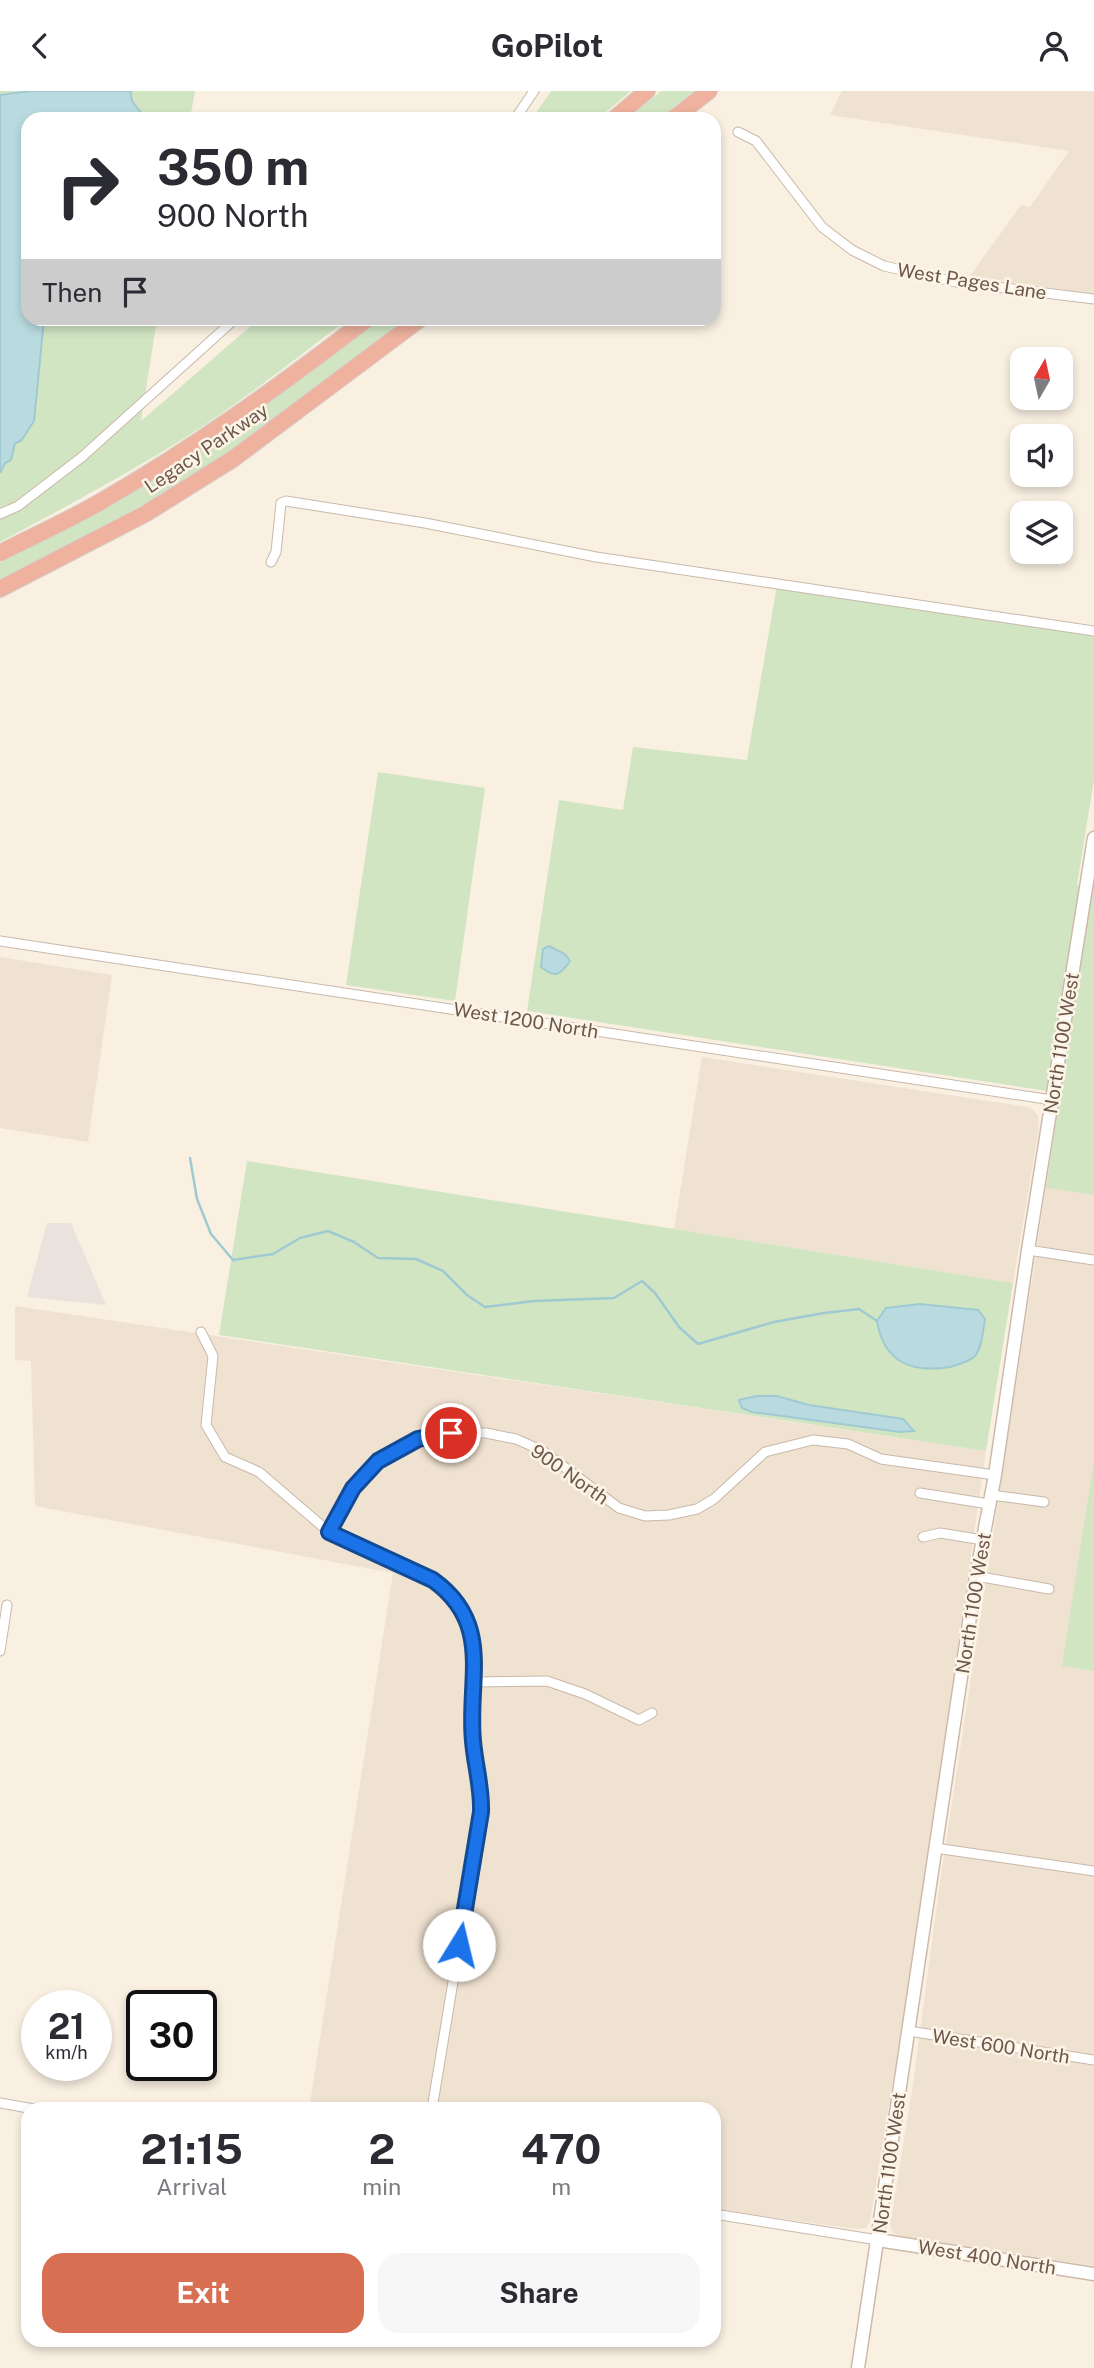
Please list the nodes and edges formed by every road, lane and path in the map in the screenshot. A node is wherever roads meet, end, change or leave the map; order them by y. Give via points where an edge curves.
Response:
1 (534, 91) edge
2 (647, 91) edge
3 (709, 91) edge
4 (520, 112) edge
5 (622, 112) edge
6 (682, 112) edge
7 (738, 132) dead end
8 (1094, 299) edge
9 (227, 326) edge
10 (358, 326) edge
11 (411, 326) edge
12 (0, 514) edge
13 (0, 553) edge
14 (271, 562) dead end
15 (0, 589) edge
16 (1094, 631) edge
17 (1094, 838) edge
18 (0, 941) edge
19 (1052, 1100) junction
20 (1028, 1250) junction
21 (1094, 1260) edge
22 (201, 1332) dead end
23 (995, 1475) junction
24 (920, 1493) dead end
25 (990, 1499) junction
26 (1044, 1502) dead end
27 (329, 1532) junction
28 (923, 1537) dead end
29 (983, 1540) junction
30 (976, 1576) junction
31 (1049, 1589) dead end
32 (8, 1605) dead end
33 (0, 1651) edge
34 (473, 1682) junction
35 (652, 1713) dead end
36 (935, 1848) junction
37 (1094, 1871) edge
38 (909, 2031) junction
39 (1094, 2060) edge
40 (433, 2102) edge
41 (0, 2103) edge
42 (21, 2107) edge
43 (721, 2215) edge
44 (878, 2240) junction
45 (1094, 2274) edge
46 (858, 2368) edge

1 - 4 street
2 - 5 highway
3 - 6 highway
7 - 8 street, West Pages Lane via 756,141 822,227 884,267 956,282
9 - 12 street via 82,457 18,506
10 - 13 highway, Legacy Parkway via 177,456
11 - 15 highway, Legacy Parkway via 233,459 145,514
14 - 16 street via 281,503 286,501 596,557
17 - 19 street, North 1100 West
18 - 19 street, West 1200 North
19 - 20 street, North 1100 West
20 - 21 street
20 - 23 street, North 1100 West
22 - 27 street via 213,1356 206,1425 225,1457 260,1472
23 - 25 street, North 1100 West
23 - 27 street, 900 North via 881,1459 848,1444 814,1440 765,1452 697,1509 645,1516 619,1508 543,1451 516,1439 451,1433 418,1439 378,1461 353,1488
24 - 25 street
25 - 26 street
25 - 29 street, North 1100 West
27 - 34 street via 433,1580 447,1591 473,1636
28 - 29 street via 940,1533
29 - 30 street, North 1100 West
30 - 31 street
30 - 36 street, North 1100 West
32 - 33 street
34 - 35 street via 547,1681 585,1693 639,1720
34 - 40 street via 473,1740 481,1812
36 - 37 street
36 - 38 street, North 1100 West
38 - 39 street, West 600 North
38 - 44 street, North 1100 West
41 - 42 street
43 - 44 street, West 400 North
44 - 45 street, West 400 North
44 - 46 street, North 1100 West

